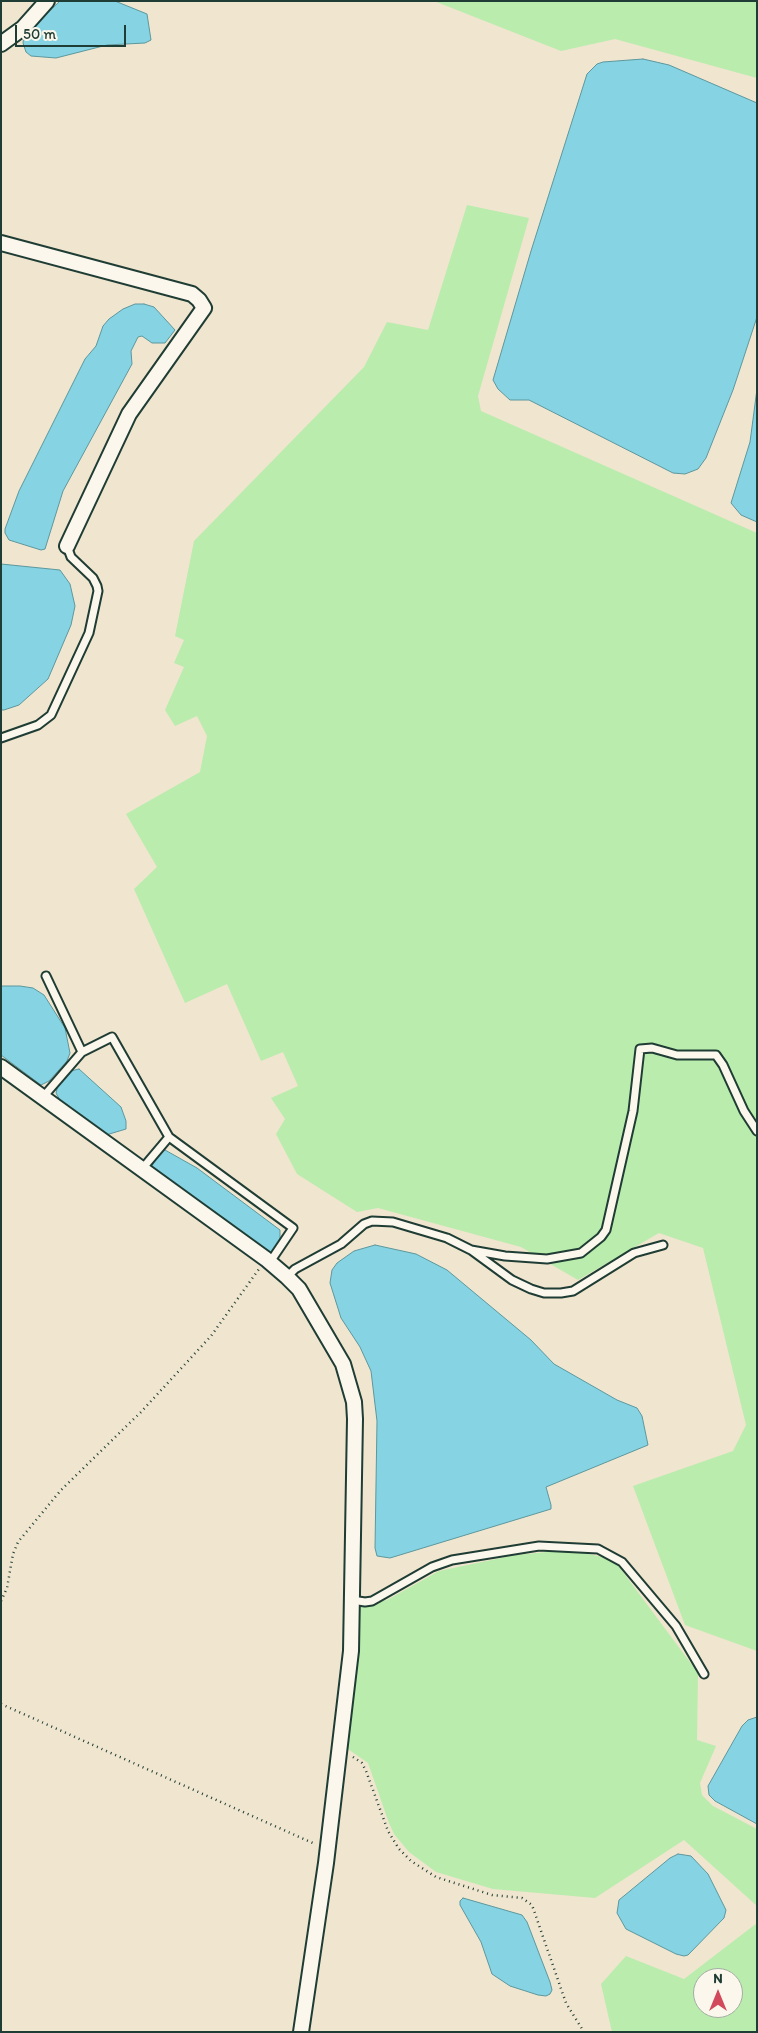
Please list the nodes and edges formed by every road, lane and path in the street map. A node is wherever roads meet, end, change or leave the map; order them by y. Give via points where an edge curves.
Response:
1 (47, 1) edge
2 (1, 44) edge
3 (1, 243) edge
4 (67, 546) joint
5 (1, 738) edge
6 (46, 976) dead end
7 (82, 1052) junction
8 (1, 1067) edge
9 (42, 1097) junction
10 (757, 1131) edge
11 (169, 1137) junction
12 (142, 1169) junction
13 (663, 1245) dead end
14 (470, 1250) junction
15 (268, 1261) junction
16 (287, 1277) junction
17 (1, 1600) edge
18 (352, 1600) junction
19 (704, 1674) dead end
20 (1, 1704) edge
21 (340, 1752) junction
22 (328, 1849) junction
23 (301, 2032) edge
24 (584, 2032) edge

1 - 2 street via 23,28
3 - 4 street via 192,294 204,308 129,414
4 - 5 lane via 72,557 97,586 89,633 51,715 38,725
6 - 7 lane
7 - 9 lane
7 - 11 lane via 112,1036
8 - 9 street
9 - 12 street
10 - 14 lane via 716,1055 677,1055 652,1048 640,1049 633,1111 606,1230 601,1237 581,1253 547,1259
11 - 12 lane
11 - 15 lane via 294,1228
12 - 15 street
13 - 14 lane via 634,1253 573,1291 561,1293 531,1289 512,1280
14 - 16 lane via 447,1238 402,1224 372,1221
15 - 16 street
15 - 17 path via 211,1336 141,1412 61,1490 18,1542
16 - 18 street via 335,1349 354,1402
18 - 19 lane via 372,1601 432,1567 452,1560 539,1546 598,1549 622,1562 676,1626
18 - 21 street
20 - 22 path
21 - 22 street
21 - 24 path via 362,1763 388,1831 399,1849 412,1861 436,1877 492,1895 522,1898 532,1905 566,2004
22 - 23 street

